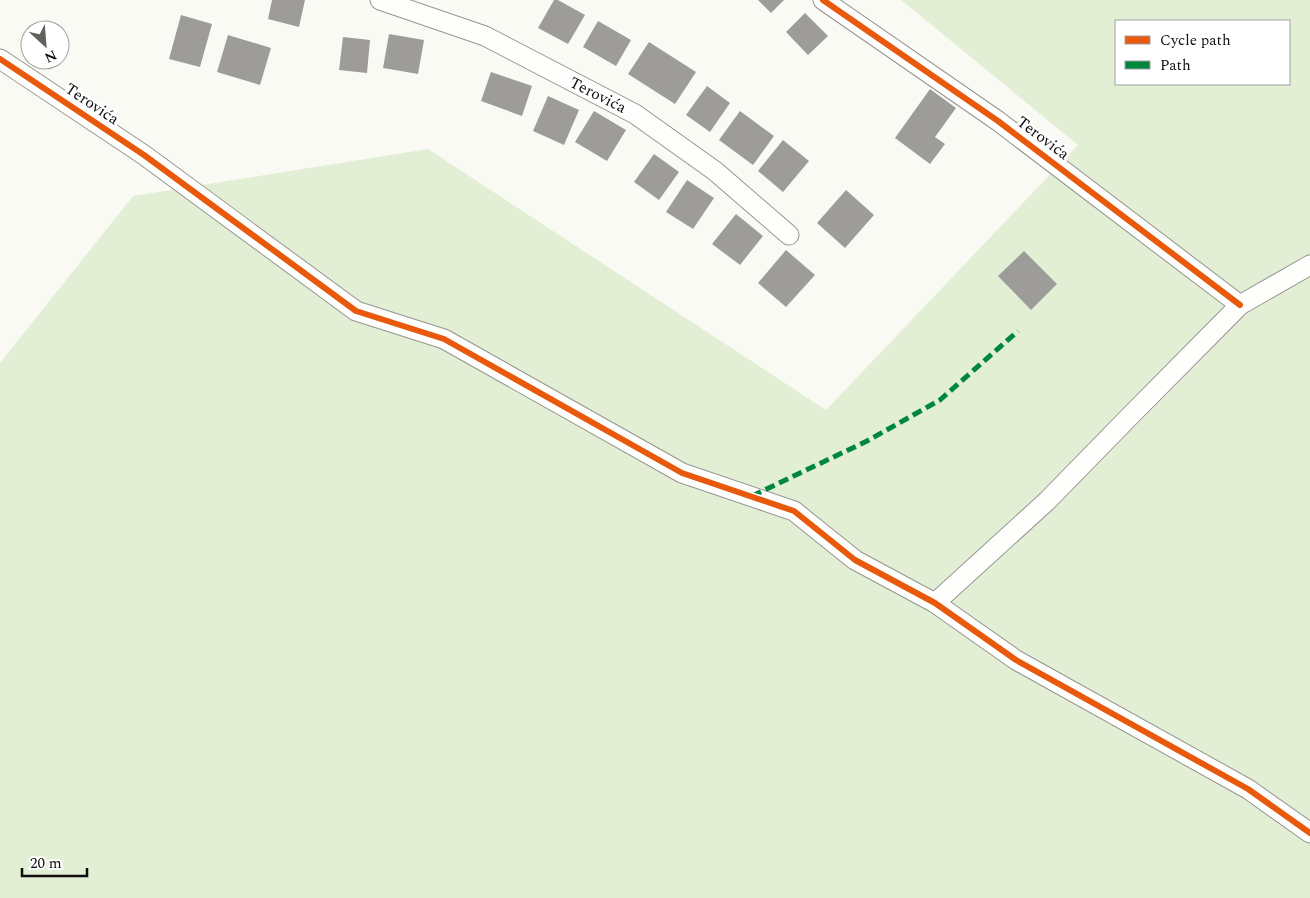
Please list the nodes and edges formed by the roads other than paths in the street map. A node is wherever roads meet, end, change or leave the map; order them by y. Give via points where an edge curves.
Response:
1 (380, 0) edge
2 (822, 0) edge
3 (0, 59) edge
4 (789, 235) dead end
5 (1310, 265) edge
6 (1240, 305) junction
7 (935, 603) junction
8 (1310, 833) edge

1 - 4 street, Terovića via 485,36 636,114 714,171
2 - 6 street, Terovića via 998,121
3 - 7 street, Terovića via 144,155 356,311 444,339 682,473 794,511 855,560
5 - 6 street
6 - 7 street via 1048,501
7 - 8 street, Terovića via 1016,660 1248,789

